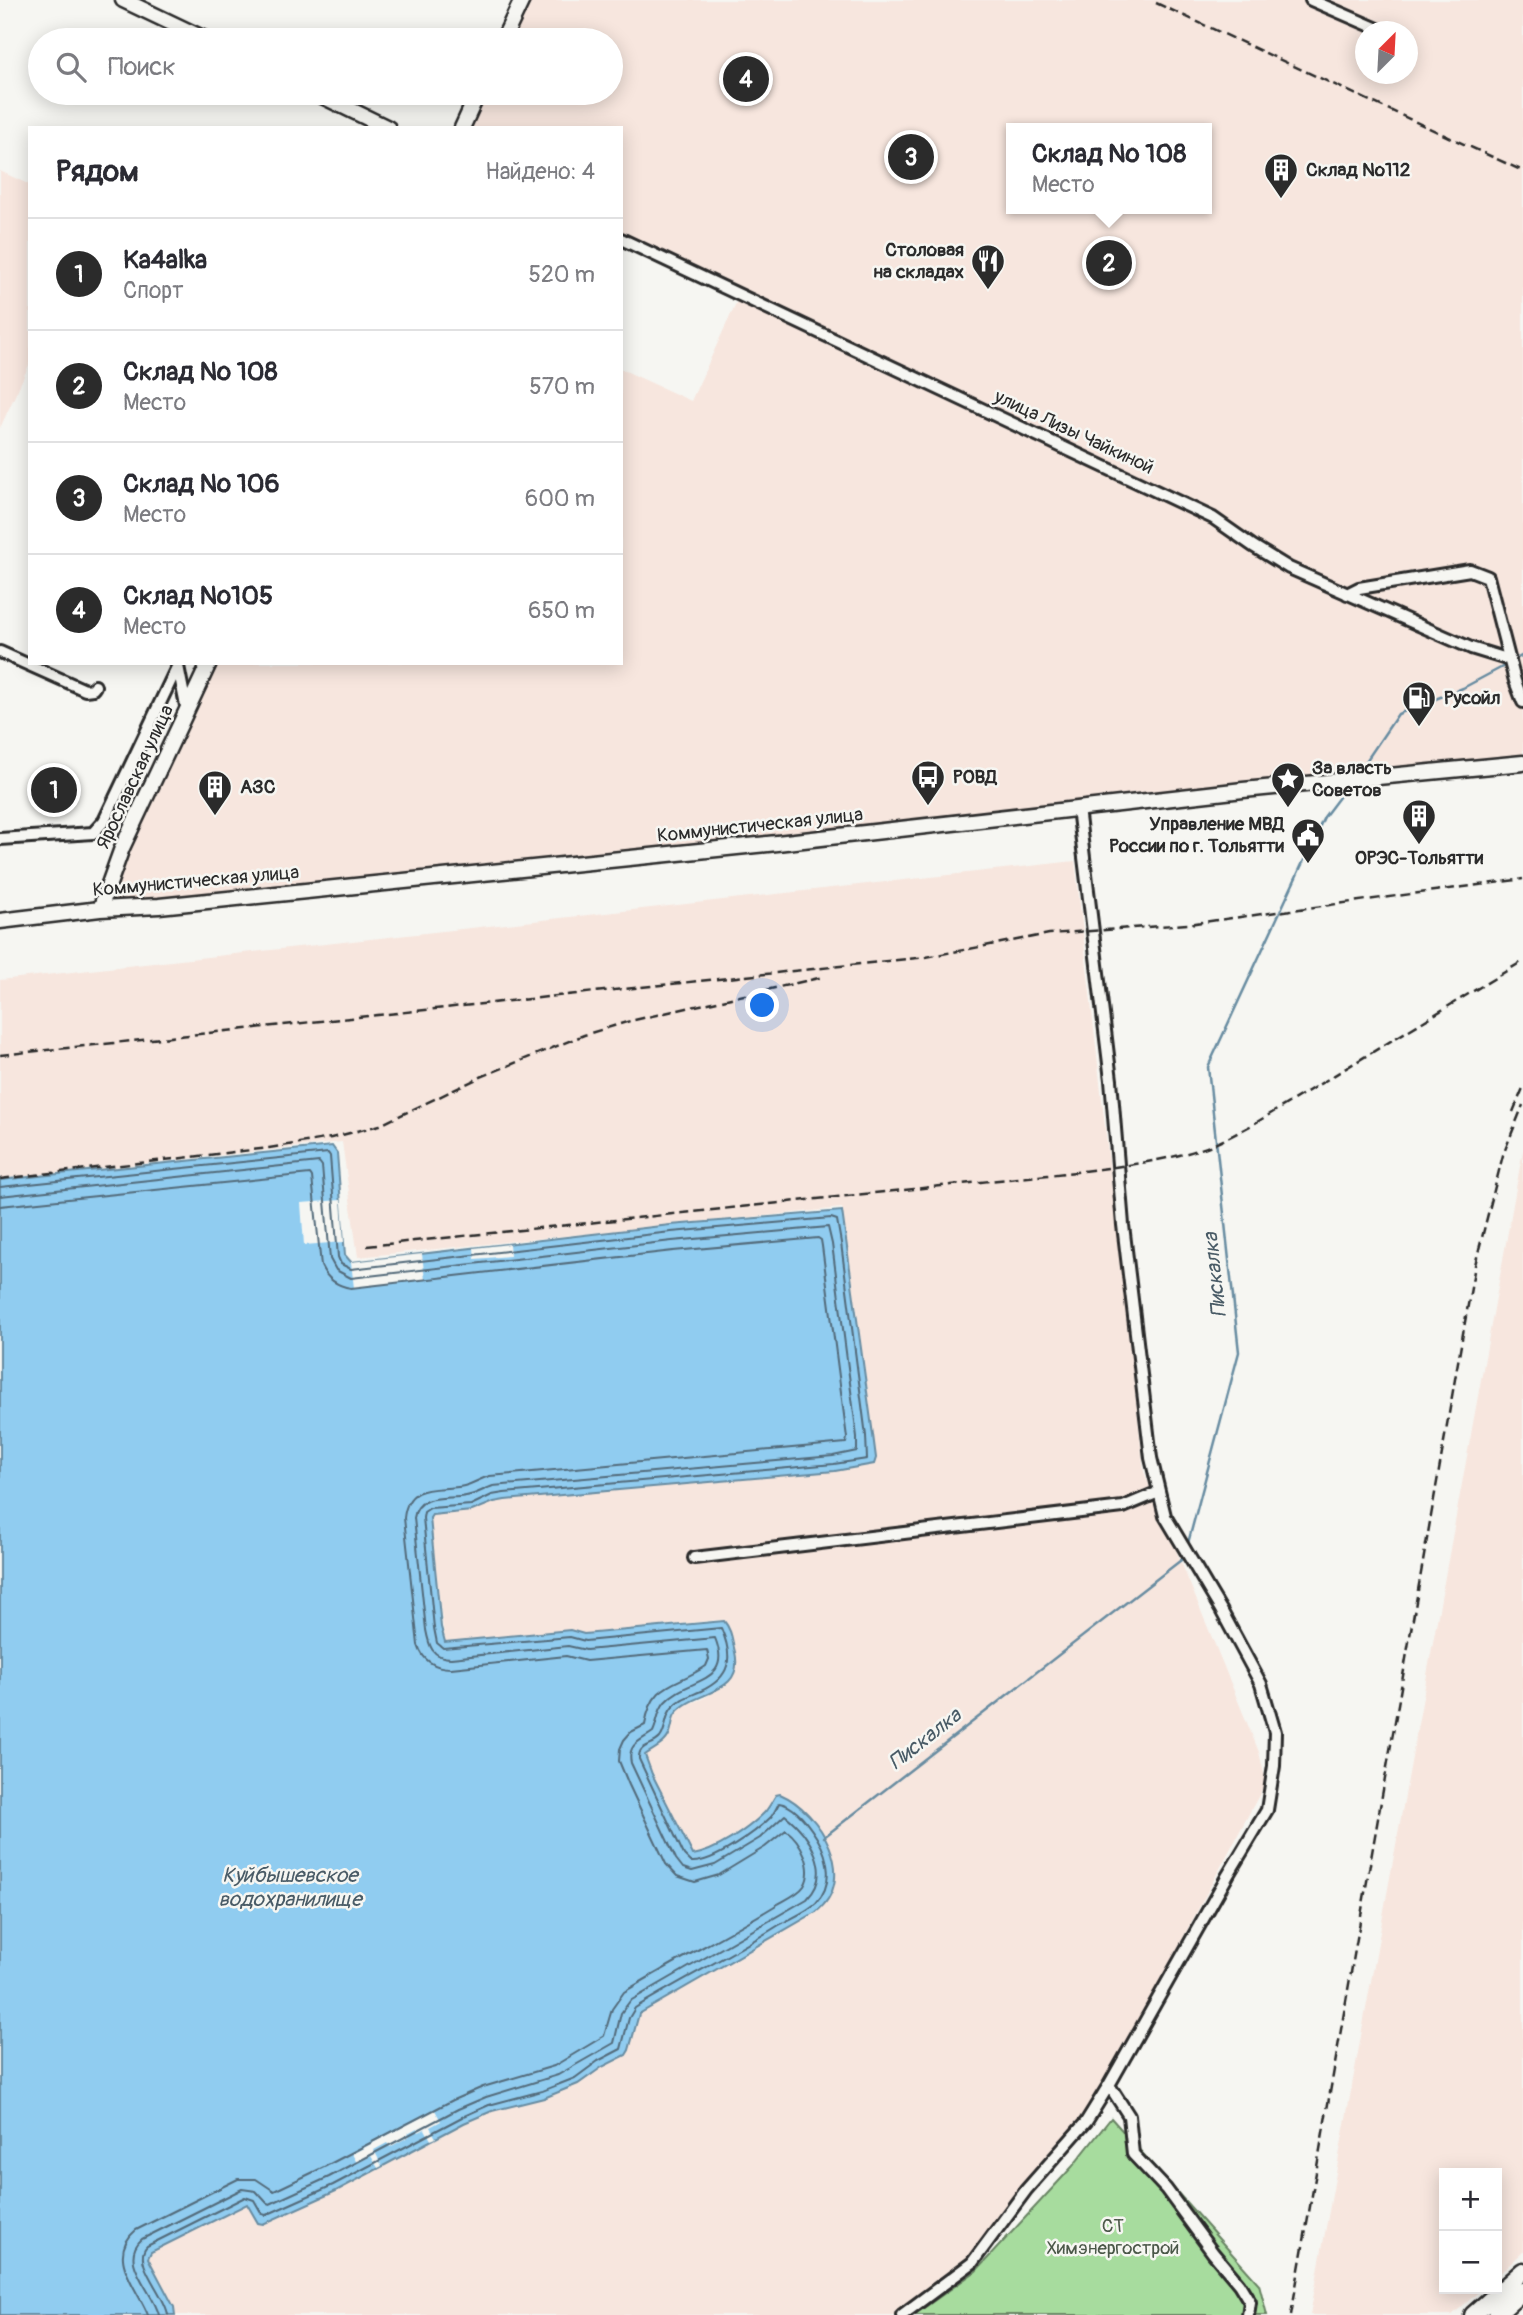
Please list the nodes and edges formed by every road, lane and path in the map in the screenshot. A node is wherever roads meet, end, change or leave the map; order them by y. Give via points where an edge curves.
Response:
1 (123, 0) edge
2 (522, 0) edge
3 (1311, 0) edge
4 (1360, 21) edge
5 (182, 28) edge
6 (509, 28) edge
7 (341, 105) edge
8 (473, 105) edge
9 (384, 126) edge
10 (463, 126) edge
11 (623, 240) edge
12 (1347, 594) junction
13 (0, 653) edge
14 (1510, 660) junction
15 (178, 665) edge
16 (208, 665) edge
17 (95, 686) dead end
18 (1523, 702) edge
19 (187, 711) junction
20 (1523, 763) edge
21 (1078, 808) junction
22 (0, 839) edge
23 (100, 909) junction
24 (0, 921) edge
25 (1159, 1492) junction
26 (694, 1558) dead end
27 (1110, 2085) junction
28 (1523, 2271) edge
29 (1523, 2291) edge
30 (902, 2315) edge
31 (1248, 2315) edge
32 (1473, 2315) edge
33 (1496, 2315) edge

1 - 5 main road
2 - 6 main road
3 - 4 street
7 - 9 main road
8 - 10 main road
11 - 12 street, улица Лизы Чайкиной via 1213,518 1289,568
12 - 14 street, улица Лизы Чайкиной via 1471,648
12 - 14 street via 1359,588 1470,570 1488,577
13 - 17 street via 85,690
14 - 18 street
15 - 19 street
15 - 22 street via 104,821 93,833
16 - 19 main road, Ярославская улица
19 - 23 main road, Ярославская улица via 122,848
20 - 21 main road, Коммунистическая улица
21 - 23 main road, Коммунистическая улица via 777,843
21 - 25 street via 1150,1458
23 - 24 main road, Коммунистическая улица
25 - 26 street via 1123,1507
25 - 27 street via 1165,1516 1261,1684 1275,1731 1273,1766 1267,1810
27 - 30 street via 1086,2122 1026,2190 972,2263
27 - 31 street via 1129,2116 1133,2154 1239,2284 1250,2302
28 - 32 highway
29 - 33 highway

